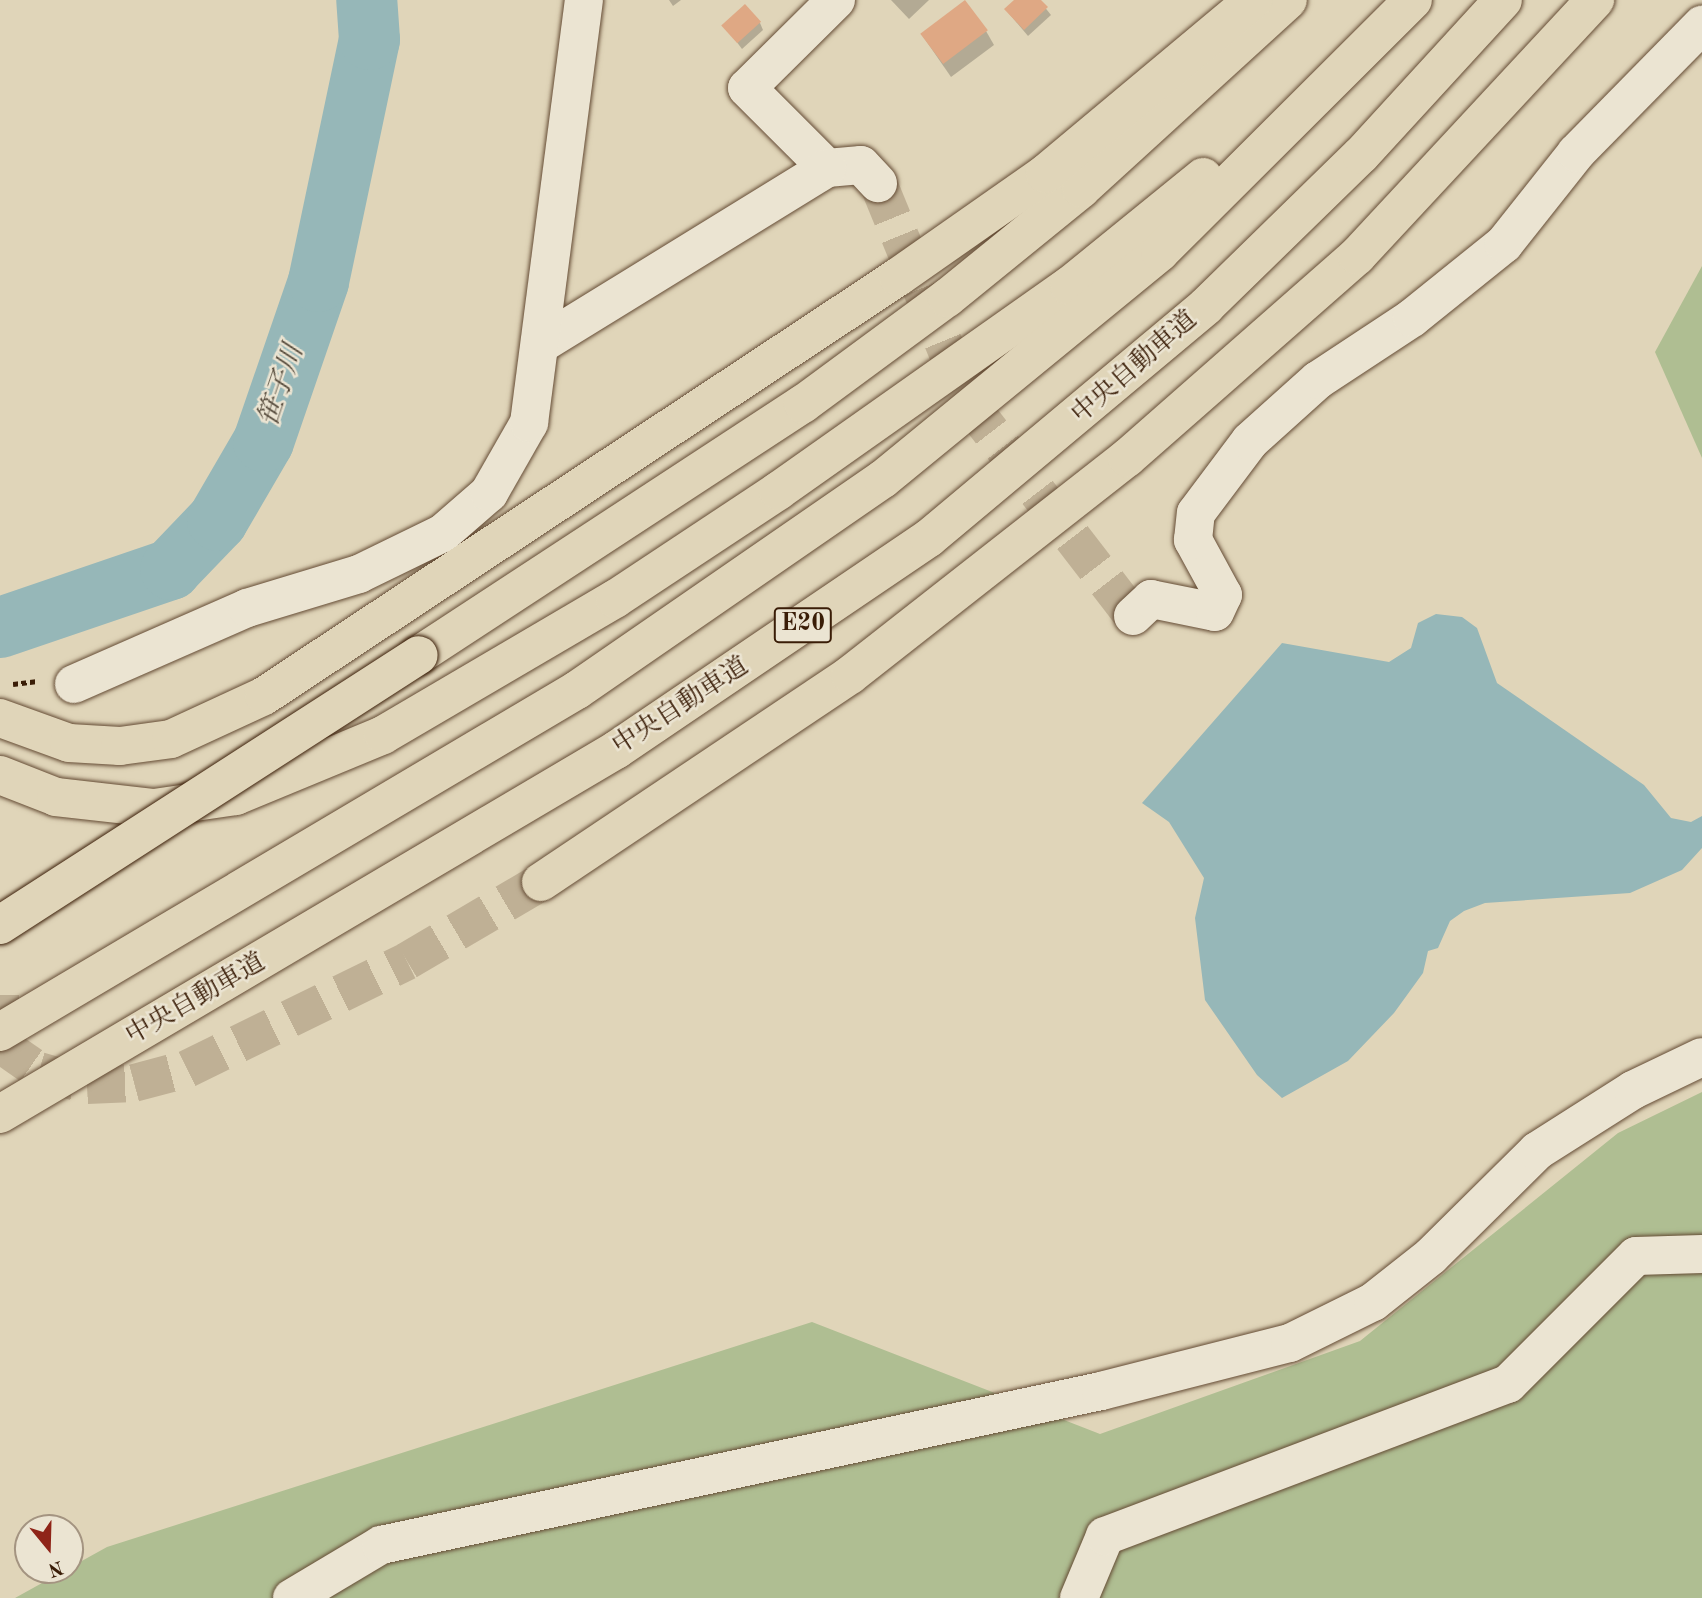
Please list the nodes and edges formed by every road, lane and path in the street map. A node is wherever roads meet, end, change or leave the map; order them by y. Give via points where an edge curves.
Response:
1 (584, 0) edge
2 (836, 0) edge
3 (1253, 0) edge
4 (1288, 0) edge
5 (1390, 0) edge
6 (1413, 0) edge
7 (1503, 0) edge
8 (1597, 0) edge
9 (1702, 25) edge
10 (827, 169) junction
11 (878, 183) tunnel mouth
12 (541, 344) junction
13 (1133, 616) dead end
14 (74, 684) dead end
15 (13, 724) edge
16 (4, 778) edge
17 (541, 881) tunnel mouth
18 (0, 925) edge
19 (0, 1032) edge
20 (1702, 1057) edge
21 (0, 1114) edge
22 (1702, 1254) edge
23 (292, 1598) edge
24 (1079, 1598) edge

1 - 12 street
2 - 10 street via 747,88
3 - 15 highway via 1045,174 898,278 264,696 171,739 120,746 69,743
4 - 18 highway, bridge via 1081,188 947,298 792,412
5 - 16 highway via 1179,198 1069,286 627,592 417,715 306,772 236,796 154,808 103,807
6 - 19 highway, E20 via 1160,252 883,479 577,690
7 - 21 highway, 中央自動車道 / E20 via 1361,155 1206,306 929,538 604,758
8 - 17 highway via 1357,256 1127,458 850,675
9 - 13 street via 1576,153 1504,244 1412,318 1318,380 1251,441 1196,513 1193,540 1223,595 1215,612 1152,599
10 - 11 street via 861,165
10 - 12 street
12 - 14 street via 529,423 489,493 443,533 359,574 247,608
20 - 23 street via 1633,1090 1537,1152 1431,1256 1373,1303 1290,1343 1101,1391 381,1545
22 - 24 street via 1636,1256 1508,1384 1105,1536

